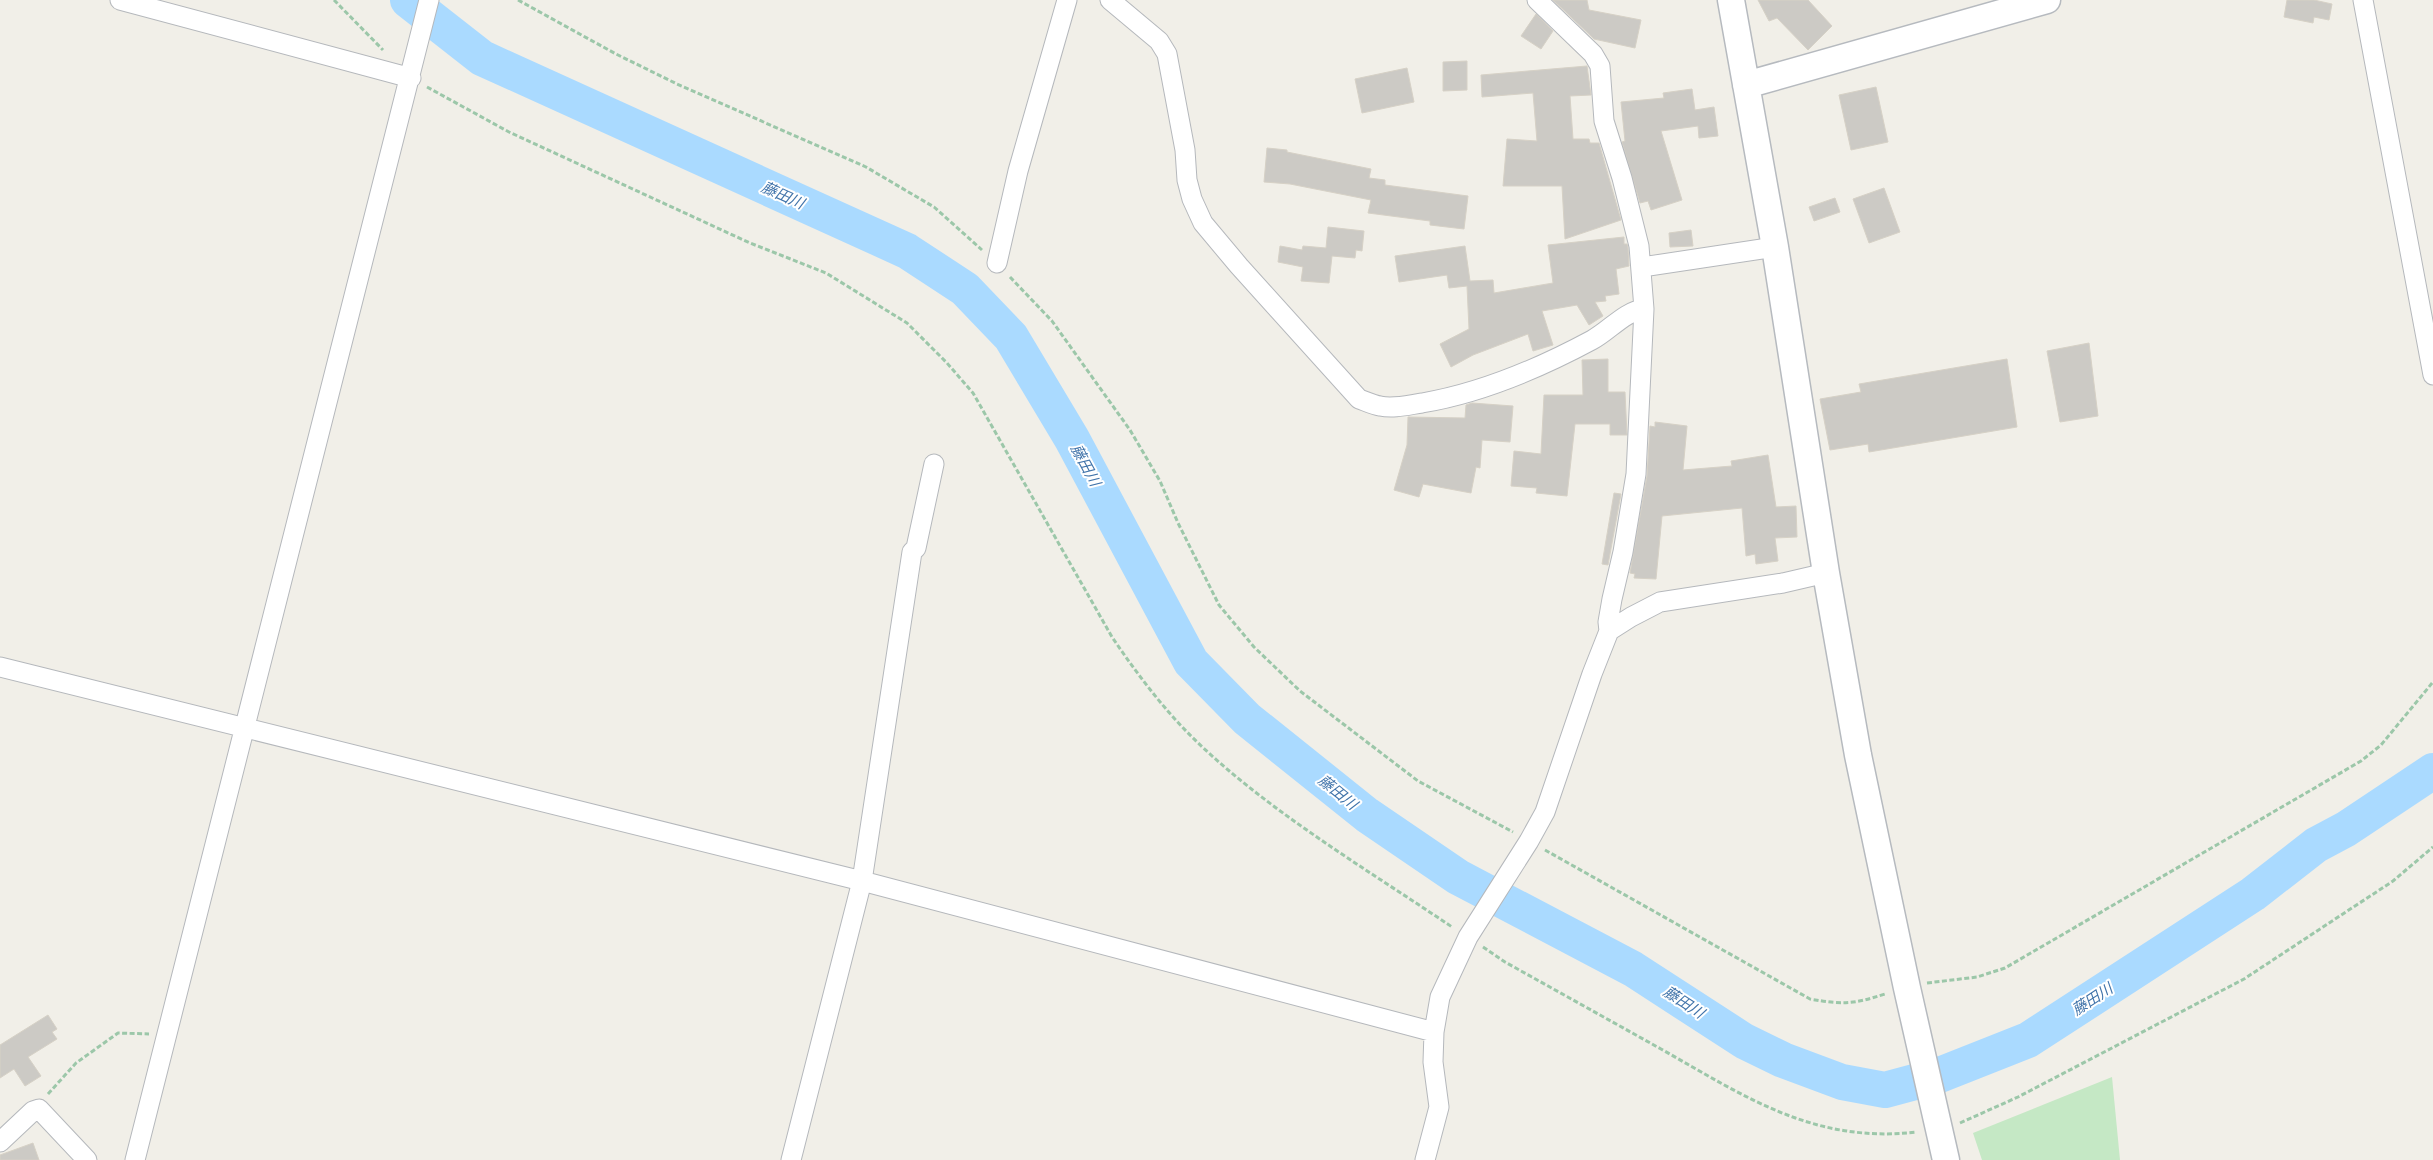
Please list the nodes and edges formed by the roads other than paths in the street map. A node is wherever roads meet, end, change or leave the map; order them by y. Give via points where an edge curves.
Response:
1 (120, 0) edge
2 (429, 0) edge
3 (1067, 0) edge
4 (1537, 0) edge
5 (1731, 0) edge
6 (2047, 0) edge
7 (2363, 0) edge
8 (1116, 2) edge
9 (412, 69) junction
10 (1746, 86) junction
11 (1775, 247) junction
12 (997, 263) road end
13 (1642, 266) junction
14 (1644, 309) junction
15 (2433, 376) edge
16 (934, 464) dead end
17 (1826, 573) junction
18 (1610, 631) junction
19 (0, 667) edge
20 (246, 727) junction
21 (862, 881) junction
22 (1434, 1032) junction
23 (0, 1142) edge
24 (87, 1160) edge
25 (134, 1160) edge
26 (791, 1160) edge
27 (1425, 1160) edge
28 (1946, 1160) edge

1 - 9 street
2 - 9 street
3 - 12 street via 1018,171
4 - 13 street via 1593,54 1600,66 1604,121 1622,178
5 - 10 street
6 - 10 street
7 - 15 street
8 - 14 street via 1159,41 1167,54 1185,150 1187,180 1203,223 1358,398 1392,407 1483,389 1573,350 1630,314
9 - 20 street
10 - 11 street
11 - 13 street
11 - 17 street
13 - 14 street
14 - 18 street via 1636,474 1608,622
16 - 21 street via 916,548 912,552
17 - 18 street via 1660,602
17 - 28 street via 1858,756
18 - 22 street via 1545,812 1468,937 1440,997
19 - 20 street
20 - 21 street
20 - 25 street
21 - 22 street
21 - 26 street
22 - 27 street via 1433,1062 1439,1107
23 - 24 street via 37,1108

